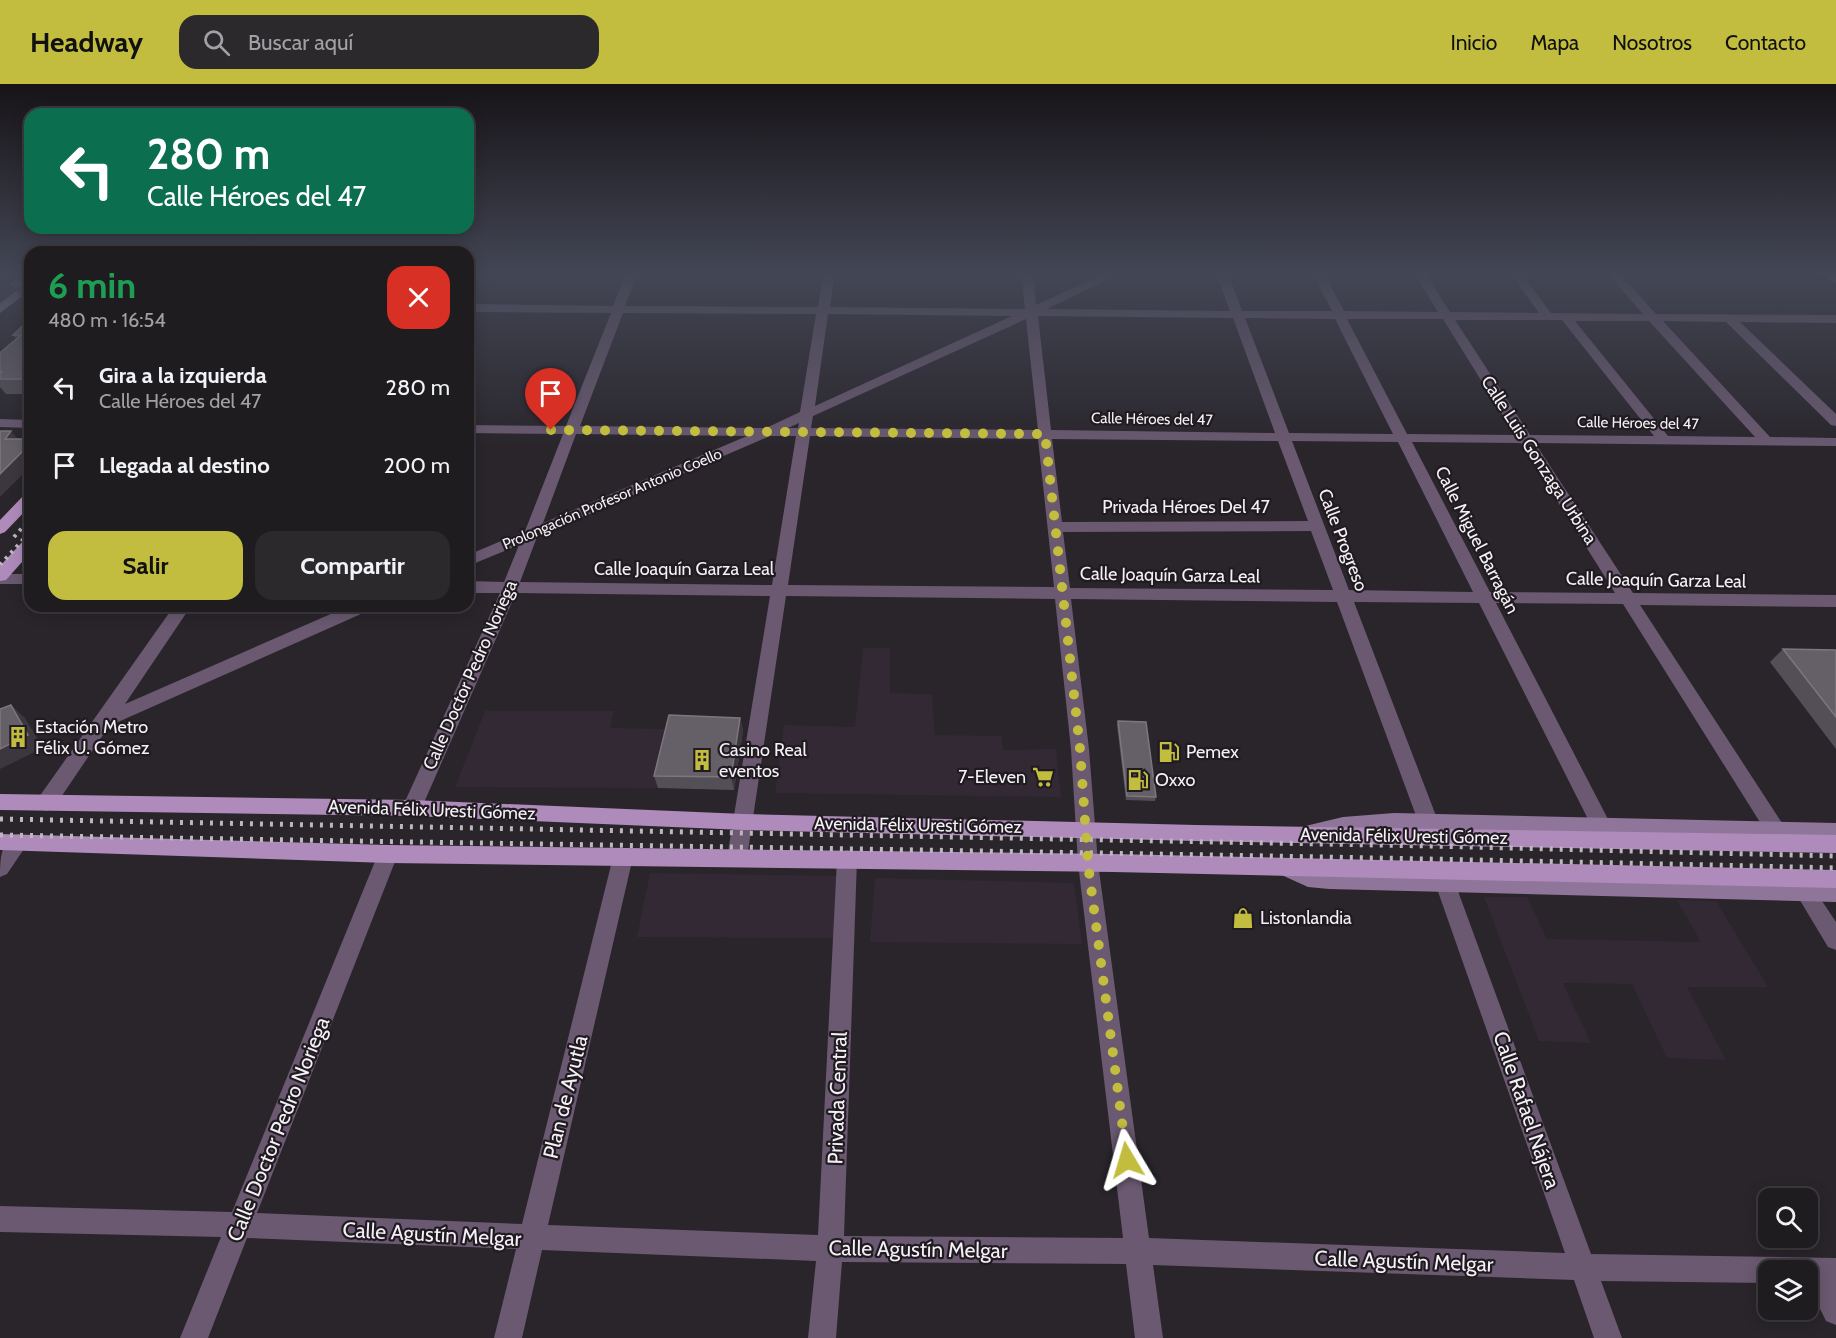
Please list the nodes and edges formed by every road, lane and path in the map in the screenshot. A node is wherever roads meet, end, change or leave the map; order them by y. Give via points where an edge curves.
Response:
1 (609, 332) edge
2 (820, 332) edge
3 (990, 332) edge
4 (1033, 332) edge
5 (1244, 332) edge
6 (1347, 332) edge
7 (1457, 332) edge
8 (1578, 332) edge
9 (1665, 332) edge
10 (1743, 332) edge
11 (807, 422) junction
12 (0, 423) edge
13 (1836, 423) edge
14 (24, 424) edge
15 (474, 429) edge
16 (572, 430) junction
17 (770, 430) junction
18 (1045, 434) junction
19 (1283, 437) junction
20 (1402, 438) junction
21 (1525, 439) junction
22 (1664, 440) junction
23 (1766, 441) junction
24 (1836, 442) edge
25 (24, 503) edge
26 (1317, 526) junction
27 (1055, 527) junction
28 (0, 529) edge
29 (530, 536) junction
30 (24, 550) edge
31 (474, 559) edge
32 (0, 578) edge
33 (24, 579) edge
34 (474, 587) edge
35 (510, 588) junction
36 (780, 590) junction
37 (1063, 593) junction
38 (1343, 596) junction
39 (1485, 598) junction
40 (1627, 598) junction
41 (1836, 601) edge
42 (179, 612) edge
43 (350, 612) edge
44 (103, 721) junction
45 (0, 802) edge
46 (46, 803) junction
47 (412, 808) junction
48 (1428, 821) junction
49 (744, 822) junction
50 (1601, 825) junction
51 (1085, 829) junction
52 (1775, 829) junction
53 (1836, 831) edge
54 (1305, 834) junction
55 (9, 843) edge
56 (1836, 844) edge
57 (388, 854) junction
58 (623, 857) junction
59 (737, 858) junction
60 (847, 859) junction
61 (1088, 864) junction
62 (1284, 867) junction
63 (0, 868) edge
64 (1836, 879) edge
65 (1445, 883) junction
66 (1805, 892) junction
67 (1836, 893) edge
68 (1836, 940) edge
69 (0, 1219) edge
70 (240, 1225) junction
71 (531, 1239) junction
72 (830, 1249) junction
73 (1139, 1251) junction
74 (1582, 1267) junction
75 (1826, 1270) edge
76 (1836, 1311) edge
77 (194, 1338) edge
78 (508, 1338) edge
79 (822, 1338) edge
80 (1149, 1338) edge
81 (1608, 1338) edge

1 - 16 street, Calle Doctor Pedro Noriega
2 - 11 street
3 - 11 street
4 - 18 street
5 - 19 street, Calle Progreso
6 - 20 street, Calle Miguel Barragán
7 - 21 street, Calle Luis Gonzaga Urbina
8 - 22 street
9 - 23 street
10 - 13 street
11 - 17 street, Calle Héroes del 47
11 - 18 street, Calle Héroes del 47
11 - 36 street
12 - 14 street
15 - 16 street, Calle Héroes del 47
16 - 17 street, Calle Héroes del 47
16 - 29 street, Calle Doctor Pedro Noriega
17 - 29 street, Prolongación Profesor Antonio Coello
18 - 19 street, Calle Héroes del 47
18 - 27 street
19 - 20 street, Calle Héroes del 47
19 - 26 street, Calle Progreso
20 - 21 street, Calle Héroes del 47
20 - 39 street, Calle Miguel Barragán
21 - 22 street, Calle Héroes del 47
21 - 40 street, Calle Luis Gonzaga Urbina
22 - 23 street, Calle Héroes del 47
23 - 24 street, Calle Héroes del 47
25 - 28 main road
26 - 27 street, Privada Héroes Del 47
26 - 38 street, Calle Progreso
27 - 37 street
29 - 31 street, Prolongación Profesor Antonio Coello
29 - 35 street, Calle Doctor Pedro Noriega
30 - 32 main road
32 - 33 street
34 - 35 street, Calle Joaquín Garza Leal
35 - 36 street, Calle Joaquín Garza Leal
35 - 47 street, Calle Doctor Pedro Noriega
36 - 37 street, Calle Joaquín Garza Leal
36 - 49 street
37 - 38 street, Calle Joaquín Garza Leal
37 - 51 street
38 - 39 street, Calle Joaquín Garza Leal
38 - 48 street, Calle Progreso
39 - 40 street, Calle Joaquín Garza Leal
39 - 50 street, Calle Miguel Barragán
40 - 41 street, Calle Joaquín Garza Leal
40 - 52 street, Calle Luis Gonzaga Urbina
42 - 44 street
43 - 44 street
44 - 46 street
45 - 46 main road, Avenida Félix Uresti Gómez
46 - 47 main road, Avenida Félix Uresti Gómez
47 - 49 main road, Avenida Félix Uresti Gómez
48 - 50 street
48 - 54 street via 1351,824
49 - 51 main road, Avenida Félix Uresti Gómez
49 - 59 street
50 - 52 street
51 - 54 main road, Avenida Félix Uresti Gómez
51 - 61 street
52 - 53 street
54 - 56 main road, Avenida Félix Uresti Gómez
55 - 57 main road, Avenida Félix Uresti Gómez
55 - 63 street
57 - 58 main road, Avenida Félix Uresti Gómez
57 - 70 street, Calle Doctor Pedro Noriega
58 - 59 main road, Avenida Félix Uresti Gómez
58 - 71 street, Plan de Ayutla
59 - 60 main road, Avenida Félix Uresti Gómez
60 - 61 main road, Avenida Félix Uresti Gómez
60 - 72 street, Privada Central
61 - 62 main road, Avenida Félix Uresti Gómez
61 - 73 street
62 - 64 main road, Avenida Félix Uresti Gómez
62 - 65 street via 1319,880
65 - 66 street
65 - 74 street, Calle Rafael Nájera
66 - 67 street
66 - 68 street
69 - 70 street, Calle Agustín Melgar
70 - 71 street, Calle Agustín Melgar
70 - 77 street, Calle Doctor Pedro Noriega
71 - 72 street, Calle Agustín Melgar
71 - 78 street, Plan de Ayutla
72 - 73 street, Calle Agustín Melgar
72 - 79 street, Privada Central
73 - 74 street, Calle Agustín Melgar
73 - 80 street
74 - 75 street, Calle Agustín Melgar
74 - 81 street, Calle Rafael Nájera
75 - 76 street

